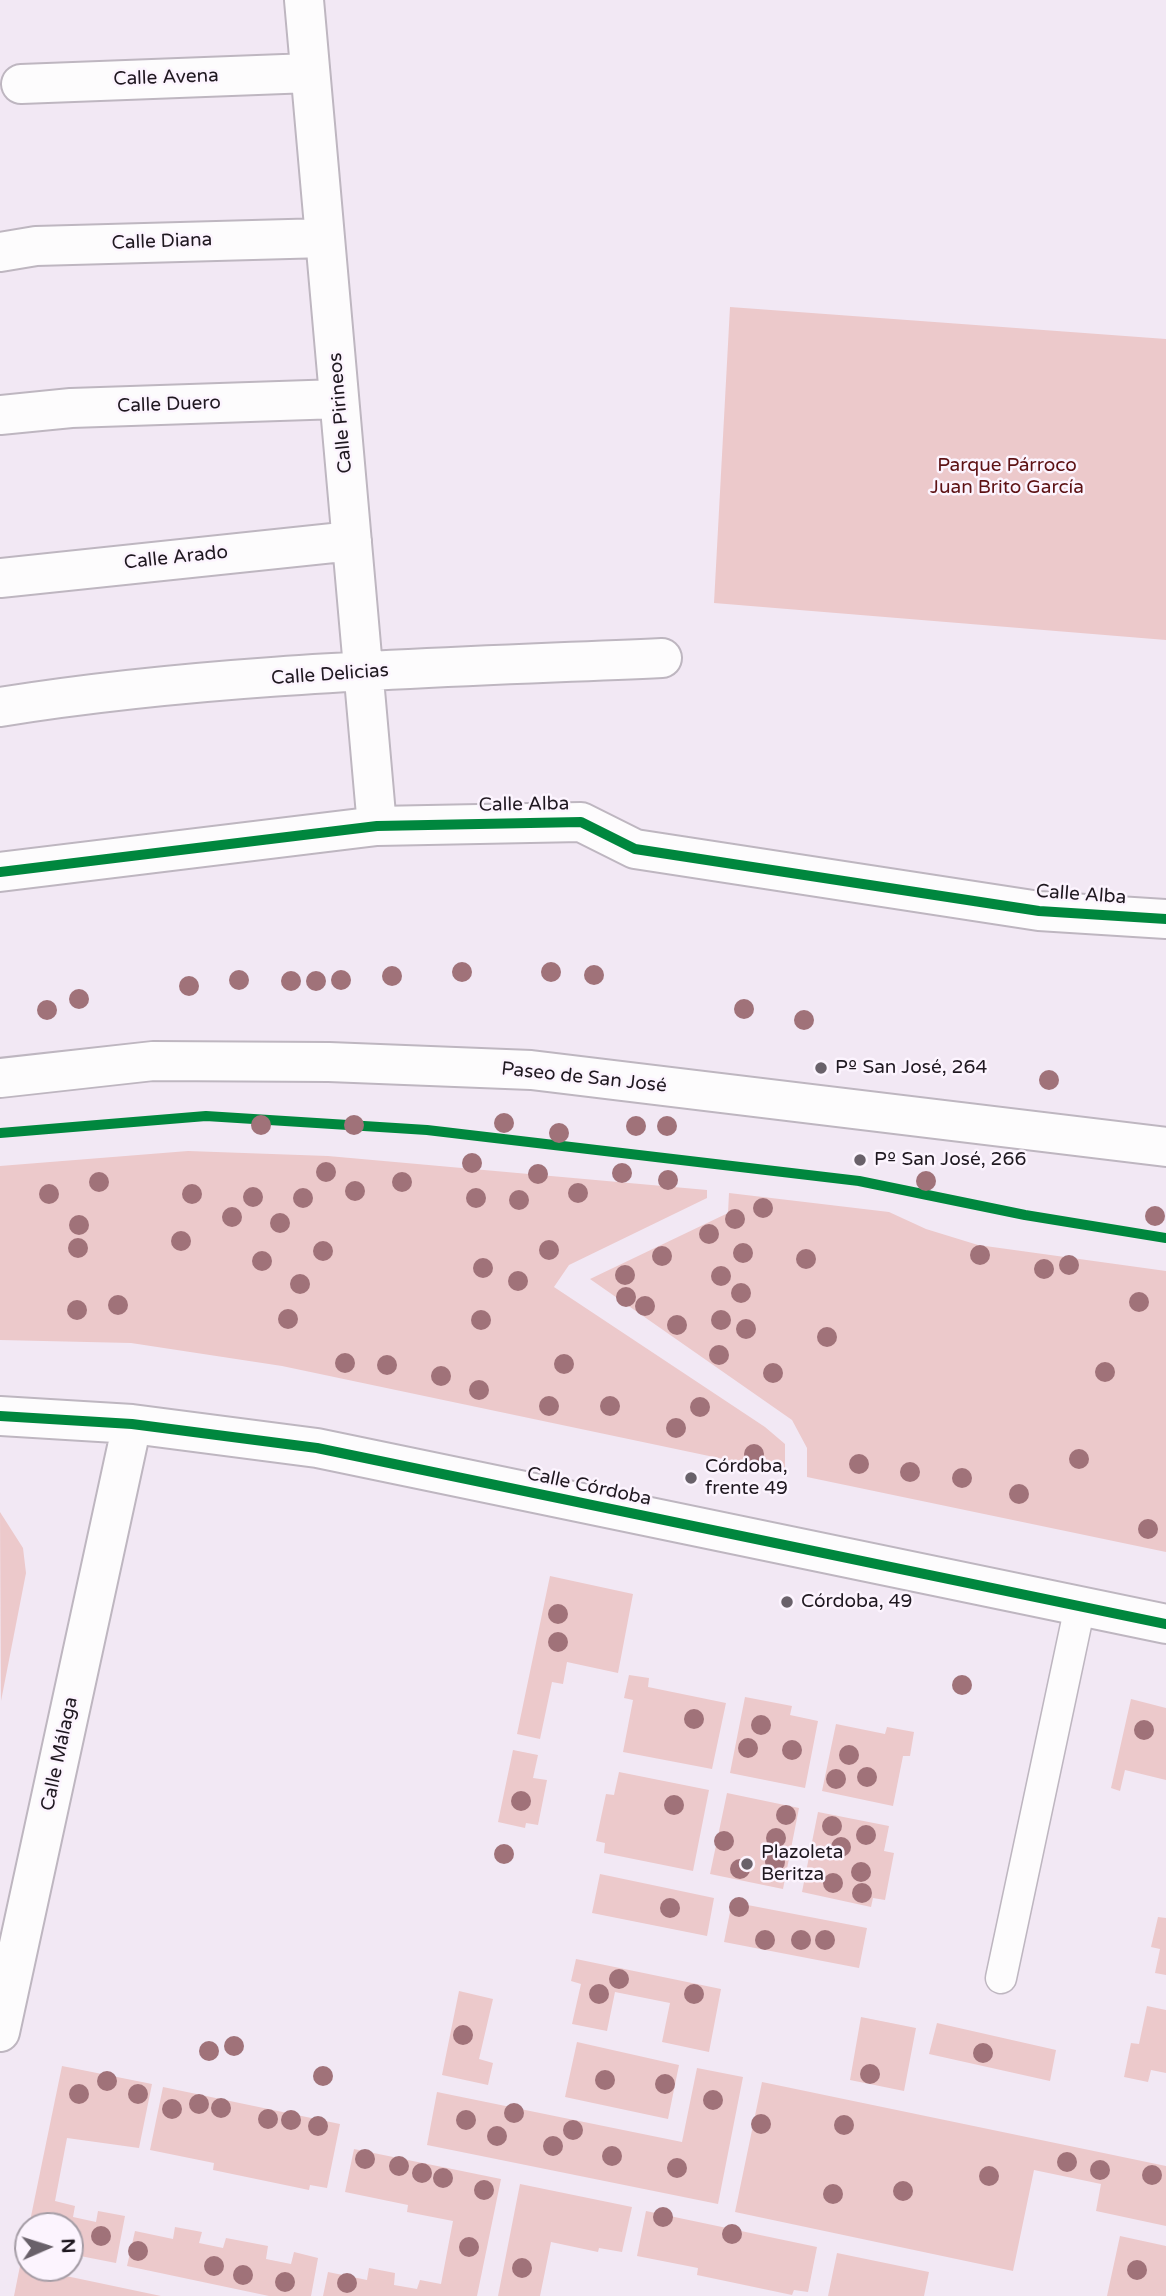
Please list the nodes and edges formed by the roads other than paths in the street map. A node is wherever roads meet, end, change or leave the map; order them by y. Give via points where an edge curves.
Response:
1 (304, 0) edge
2 (310, 73) junction
3 (21, 83) dead end
4 (325, 238) junction
5 (0, 252) edge
6 (339, 399) junction
7 (0, 415) edge
8 (352, 541) junction
9 (0, 578) edge
10 (662, 658) dead end
11 (364, 672) junction
12 (0, 707) edge
13 (377, 826) junction
14 (0, 872) edge
15 (1166, 919) edge
16 (0, 1078) edge
17 (1166, 1147) edge
18 (0, 1416) edge
19 (78, 1421) junction
20 (132, 1424) junction
21 (185, 1433) junction
22 (120, 1477) junction
23 (1080, 1606) junction
24 (1166, 1624) edge
25 (1001, 1978) dead end
26 (0, 2032) edge

1 - 2 street, Calle Pirineos
2 - 3 street, Calle Avena
2 - 4 street, Calle Pirineos
4 - 5 street, Calle Diana via 36,246
4 - 6 street, Calle Pirineos
6 - 7 street, Calle Duero via 71,408
6 - 8 street, Calle Pirineos
8 - 9 street, Calle Arado
8 - 11 street, Calle Pirineos
10 - 11 street, Calle Delicias
11 - 12 street, Calle Delicias via 104,691
11 - 13 street, Calle Pirineos
13 - 14 street, Calle Alba
13 - 15 street, Calle Alba via 581,821 635,849 1038,911
16 - 17 street, Paseo de San José via 153,1061 531,1070
18 - 19 street, Calle Córdoba
19 - 20 street, Calle Córdoba
19 - 22 street via 107,1445
20 - 21 street, Calle Córdoba
20 - 22 street, Calle Málaga
21 - 22 street via 139,1458
21 - 23 street, Calle Córdoba via 317,1448
22 - 26 street, Calle Málaga
23 - 24 street, Calle Córdoba
23 - 25 lane

